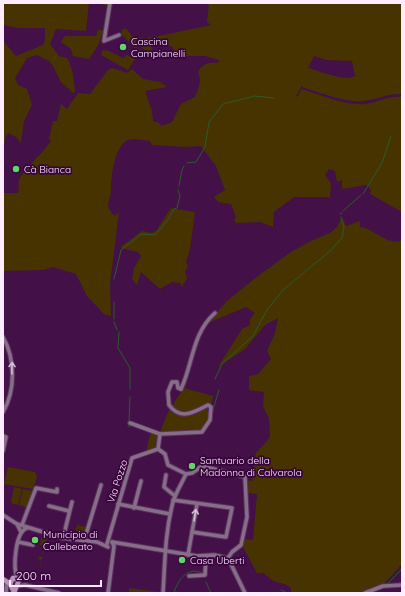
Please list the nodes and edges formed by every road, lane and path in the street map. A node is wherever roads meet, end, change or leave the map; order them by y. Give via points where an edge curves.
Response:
1 (110, 3) edge
2 (119, 35) dead end
3 (215, 313) dead end
4 (3, 337) edge
5 (3, 412) edge
6 (130, 423) dead end
7 (160, 434) junction
8 (3, 436) edge
9 (158, 449) junction
10 (3, 450) edge
11 (186, 474) junction
12 (166, 475) dead end
13 (140, 481) dead end
14 (101, 485) dead end
15 (57, 489) dead end
16 (175, 496) junction
17 (173, 500) junction
18 (72, 502) dead end
19 (118, 504) junction
20 (197, 504) junction
21 (49, 506) dead end
22 (134, 508) junction
23 (69, 511) junction
24 (170, 514) junction
25 (3, 515) edge
26 (23, 527) junction
27 (192, 532) junction
28 (63, 538) junction
29 (84, 541) junction
30 (18, 542) junction
31 (33, 545) dead end
32 (110, 545) junction
33 (166, 549) junction
34 (188, 555) junction
35 (206, 556) junction
36 (228, 558) junction
37 (189, 576) dead end
38 (10, 581) edge
39 (26, 584) junction
40 (402, 585) edge
41 (17, 586) junction
42 (14, 592) edge
43 (6, 593) edge
44 (59, 593) edge
45 (108, 593) edge
46 (163, 593) edge
47 (245, 593) edge
48 (365, 593) edge

1 - 2 street via 104,41
3 - 7 street via 196,338 182,389 179,389 176,382 172,382 168,392 169,405 180,414 190,414 210,406 208,423 202,432
5 -> 4 street via 8,401 12,363 10,350
6 - 7 street
7 - 9 street
8 - 10 street via 6,437
9 - 11 street via 165,454 168,465
9 - 19 street, Via Pozzo via 132,458
11 - 16 street
11 - 36 street via 205,464 245,477 247,515 241,545
12 - 16 street via 164,487
13 - 22 street
14 - 29 street
15 - 26 street via 57,492 36,488
16 - 17 street
17 - 20 street
17 - 24 street
18 - 23 street
19 - 22 street
19 - 32 street, Via Pozzo via 109,534
27 -> 20 street
20 - 27 street via 232,508 226,537
21 - 23 street
22 - 24 street
23 - 28 street
24 - 33 street
25 - 26 street
26 - 28 street
26 - 30 street
27 - 34 street
28 - 29 street
29 - 32 street
30 - 31 street
30 - 38 street via 15,572
32 - 33 street
32 - 45 street, Via Pozzo via 112,556
33 - 34 street
33 - 46 street
34 - 35 street
35 - 36 street
35 - 37 street via 205,575
36 - 47 street
38 - 39 street
38 - 41 street
38 - 42 street
38 - 43 street
39 - 41 street
39 - 44 street
40 - 48 street via 383,586
41 - 42 street

